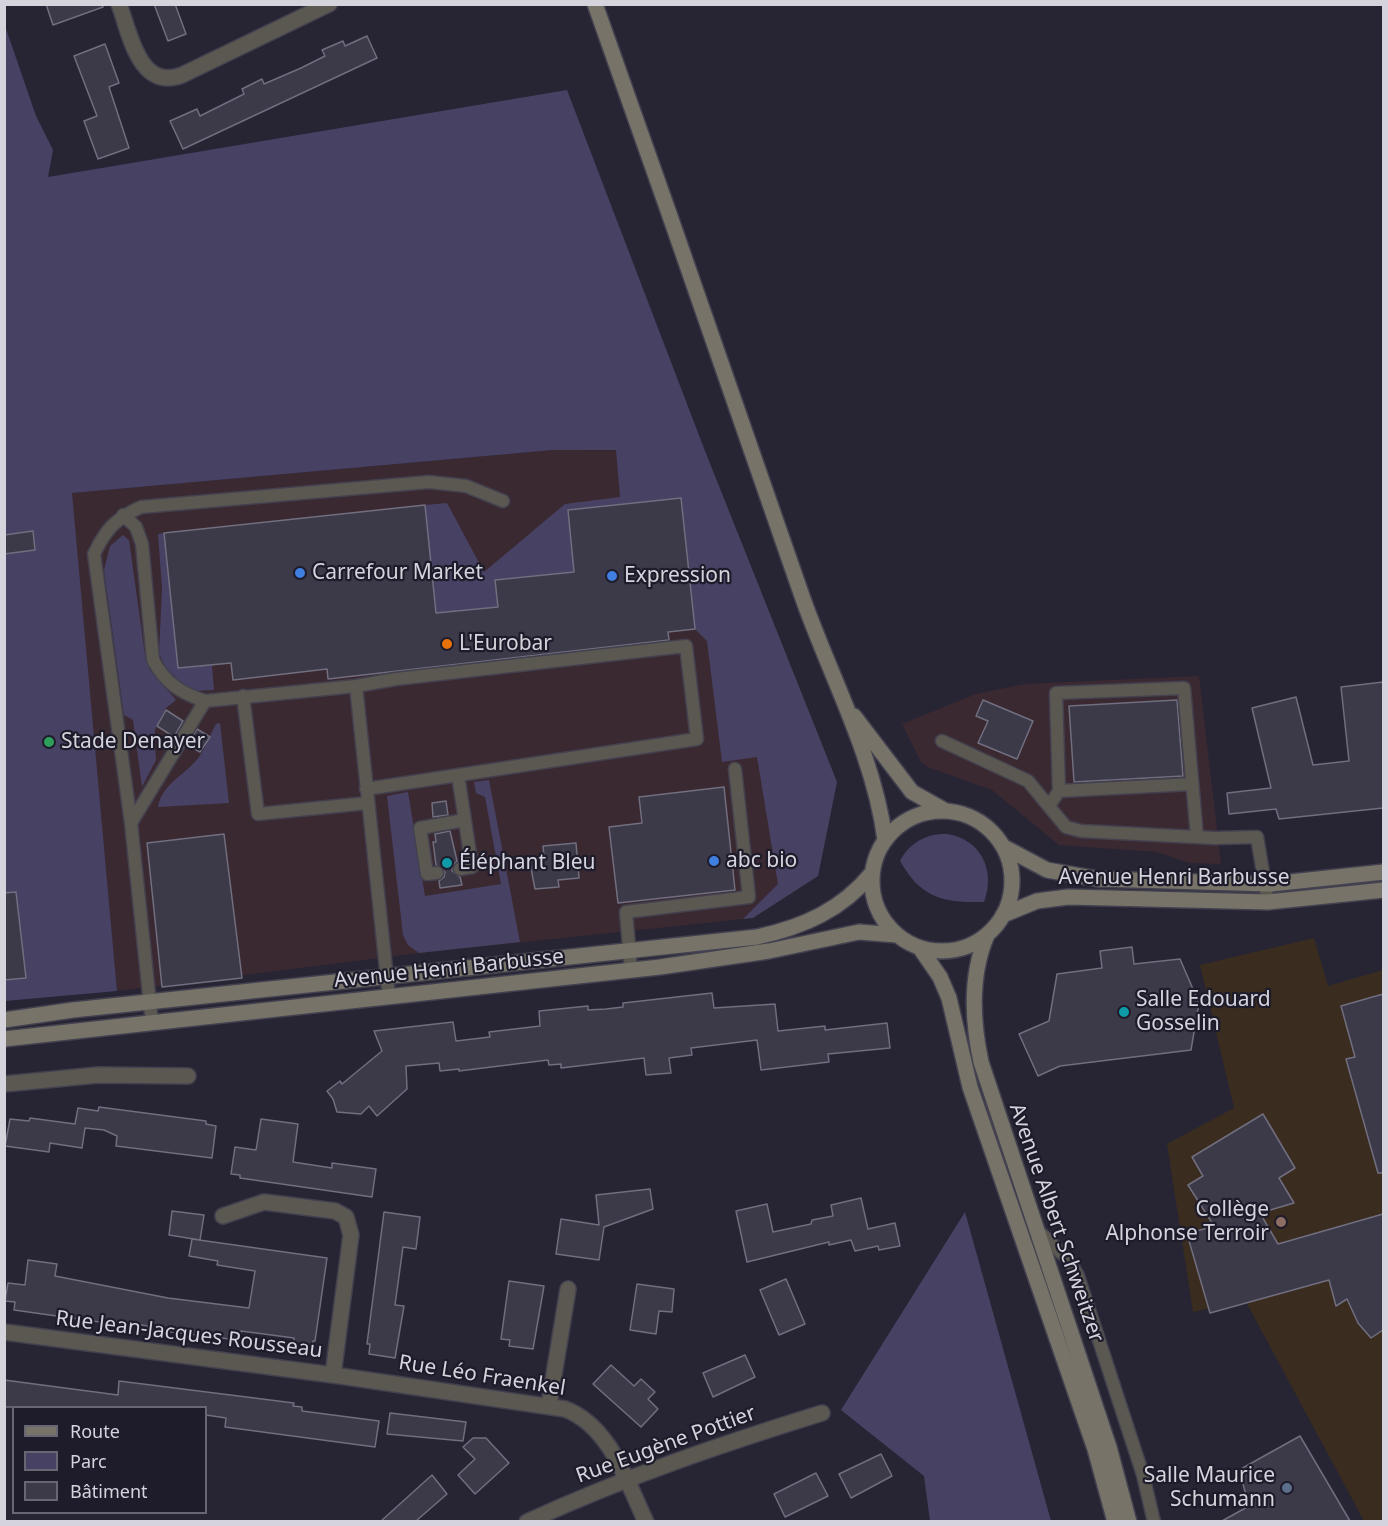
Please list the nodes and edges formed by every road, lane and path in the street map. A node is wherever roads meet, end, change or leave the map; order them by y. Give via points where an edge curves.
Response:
1 (119, 4) edge
2 (329, 4) edge
3 (595, 4) edge
4 (503, 501) dead end
5 (123, 515) junction
6 (356, 686) junction
7 (243, 696) junction
8 (842, 699) junction
9 (205, 701) junction
10 (942, 741) dead end
11 (735, 769) dead end
12 (458, 775) junction
13 (1192, 784) junction
14 (366, 789) junction
15 (1059, 791) junction
16 (368, 803) junction
17 (1049, 806) junction
18 (946, 811) junction
19 (465, 820) junction
20 (131, 823) junction
21 (1197, 837) junction
22 (885, 840) junction
23 (1003, 847) junction
24 (460, 869) dead end
25 (1383, 872) edge
26 (437, 873) dead end
27 (872, 873) junction
28 (1265, 884) junction
29 (1383, 890) edge
30 (1268, 902) junction
31 (1003, 915) junction
32 (897, 935) junction
33 (987, 935) junction
34 (920, 948) junction
35 (629, 950) junction
36 (631, 970) junction
37 (387, 976) junction
38 (389, 997) junction
39 (150, 1001) junction
40 (4, 1020) edge
41 (152, 1023) junction
42 (4, 1039) edge
43 (188, 1076) dead end
44 (4, 1084) edge
45 (223, 1216) dead end
46 (1037, 1230) junction
47 (568, 1289) dead end
48 (4, 1332) edge
49 (333, 1375) junction
50 (549, 1405) junction
51 (822, 1413) dead end
52 (626, 1480) junction
53 (527, 1521) edge
54 (646, 1521) edge
55 (1114, 1521) edge
56 (1129, 1521) edge
57 (1154, 1521) edge

1 - 2 street via 143,65 153,76 167,79
3 - 8 main road via 810,619
4 - 5 lane via 466,486 429,482 141,507
5 - 9 lane via 136,527 142,544 153,660 160,673 182,693
5 - 20 lane via 104,532 94,554
6 - 7 lane
6 - 12 lane via 686,646 697,739
6 - 14 lane
7 - 9 lane
7 - 16 lane via 258,814
8 - 18 main road via 904,783 919,797
8 - 22 main road via 878,799
9 - 20 lane
10 - 17 lane via 1028,781
11 - 35 lane via 750,897 626,912
12 - 14 lane
12 - 19 lane
13 - 15 lane
13 - 15 lane via 1184,688 1056,693
13 - 21 lane
14 - 16 lane
15 - 17 lane
16 - 37 lane
17 - 21 lane via 1066,827 1081,831
18 - 22 main road via 915,817
18 - 23 main road via 982,823
19 - 24 lane via 472,867
19 - 26 lane via 420,828 427,874
20 - 39 lane
21 - 28 lane via 1257,837
22 - 27 main road
23 - 28 main road, Avenue Henri Barbusse via 1036,866 1077,877
23 - 31 main road via 1012,884
25 - 28 main road, Avenue Henri Barbusse
27 - 32 main road via 878,910
27 - 35 main road, Avenue Henri Barbusse via 840,905 785,930 740,939
28 - 30 lane
29 - 30 main road, Avenue Henri Barbusse
30 - 31 main road, Avenue Henri Barbusse via 1068,897 1037,901
31 - 33 main road
32 - 34 main road
32 - 36 main road, Avenue Henri Barbusse via 859,932 769,951
33 - 34 main road via 952,951
33 - 46 main road, Avenue Albert Schweitzer via 976,967 975,1035 994,1110
34 - 55 main road, Avenue Albert Schweitzer via 949,998 970,1087 1091,1438
35 - 36 lane
35 - 37 main road, Avenue Henri Barbusse
36 - 38 main road, Avenue Henri Barbusse
37 - 38 lane
37 - 39 main road, Avenue Henri Barbusse
38 - 41 main road, Avenue Henri Barbusse
39 - 40 main road, Avenue Henri Barbusse
39 - 41 lane
41 - 42 main road, Avenue Henri Barbusse
43 - 44 street via 98,1075
45 - 49 street, Rue Jean-Jacques Rousseau via 264,1203 335,1211 346,1217 351,1235
46 - 56 main road, Avenue Albert Schweitzer via 1109,1447
46 - 57 lane via 1069,1260 1078,1276 1143,1475
47 - 50 street
48 - 49 street, Rue Jean-Jacques Rousseau
49 - 50 street, Rue Léo Fraenkel
50 - 52 street, Rue Léo Fraenkel via 574,1413 593,1427
51 - 52 street, Rue Eugène Pottier
52 - 53 street, Rue Eugène Pottier
52 - 54 street, Rue Léo Fraenkel

